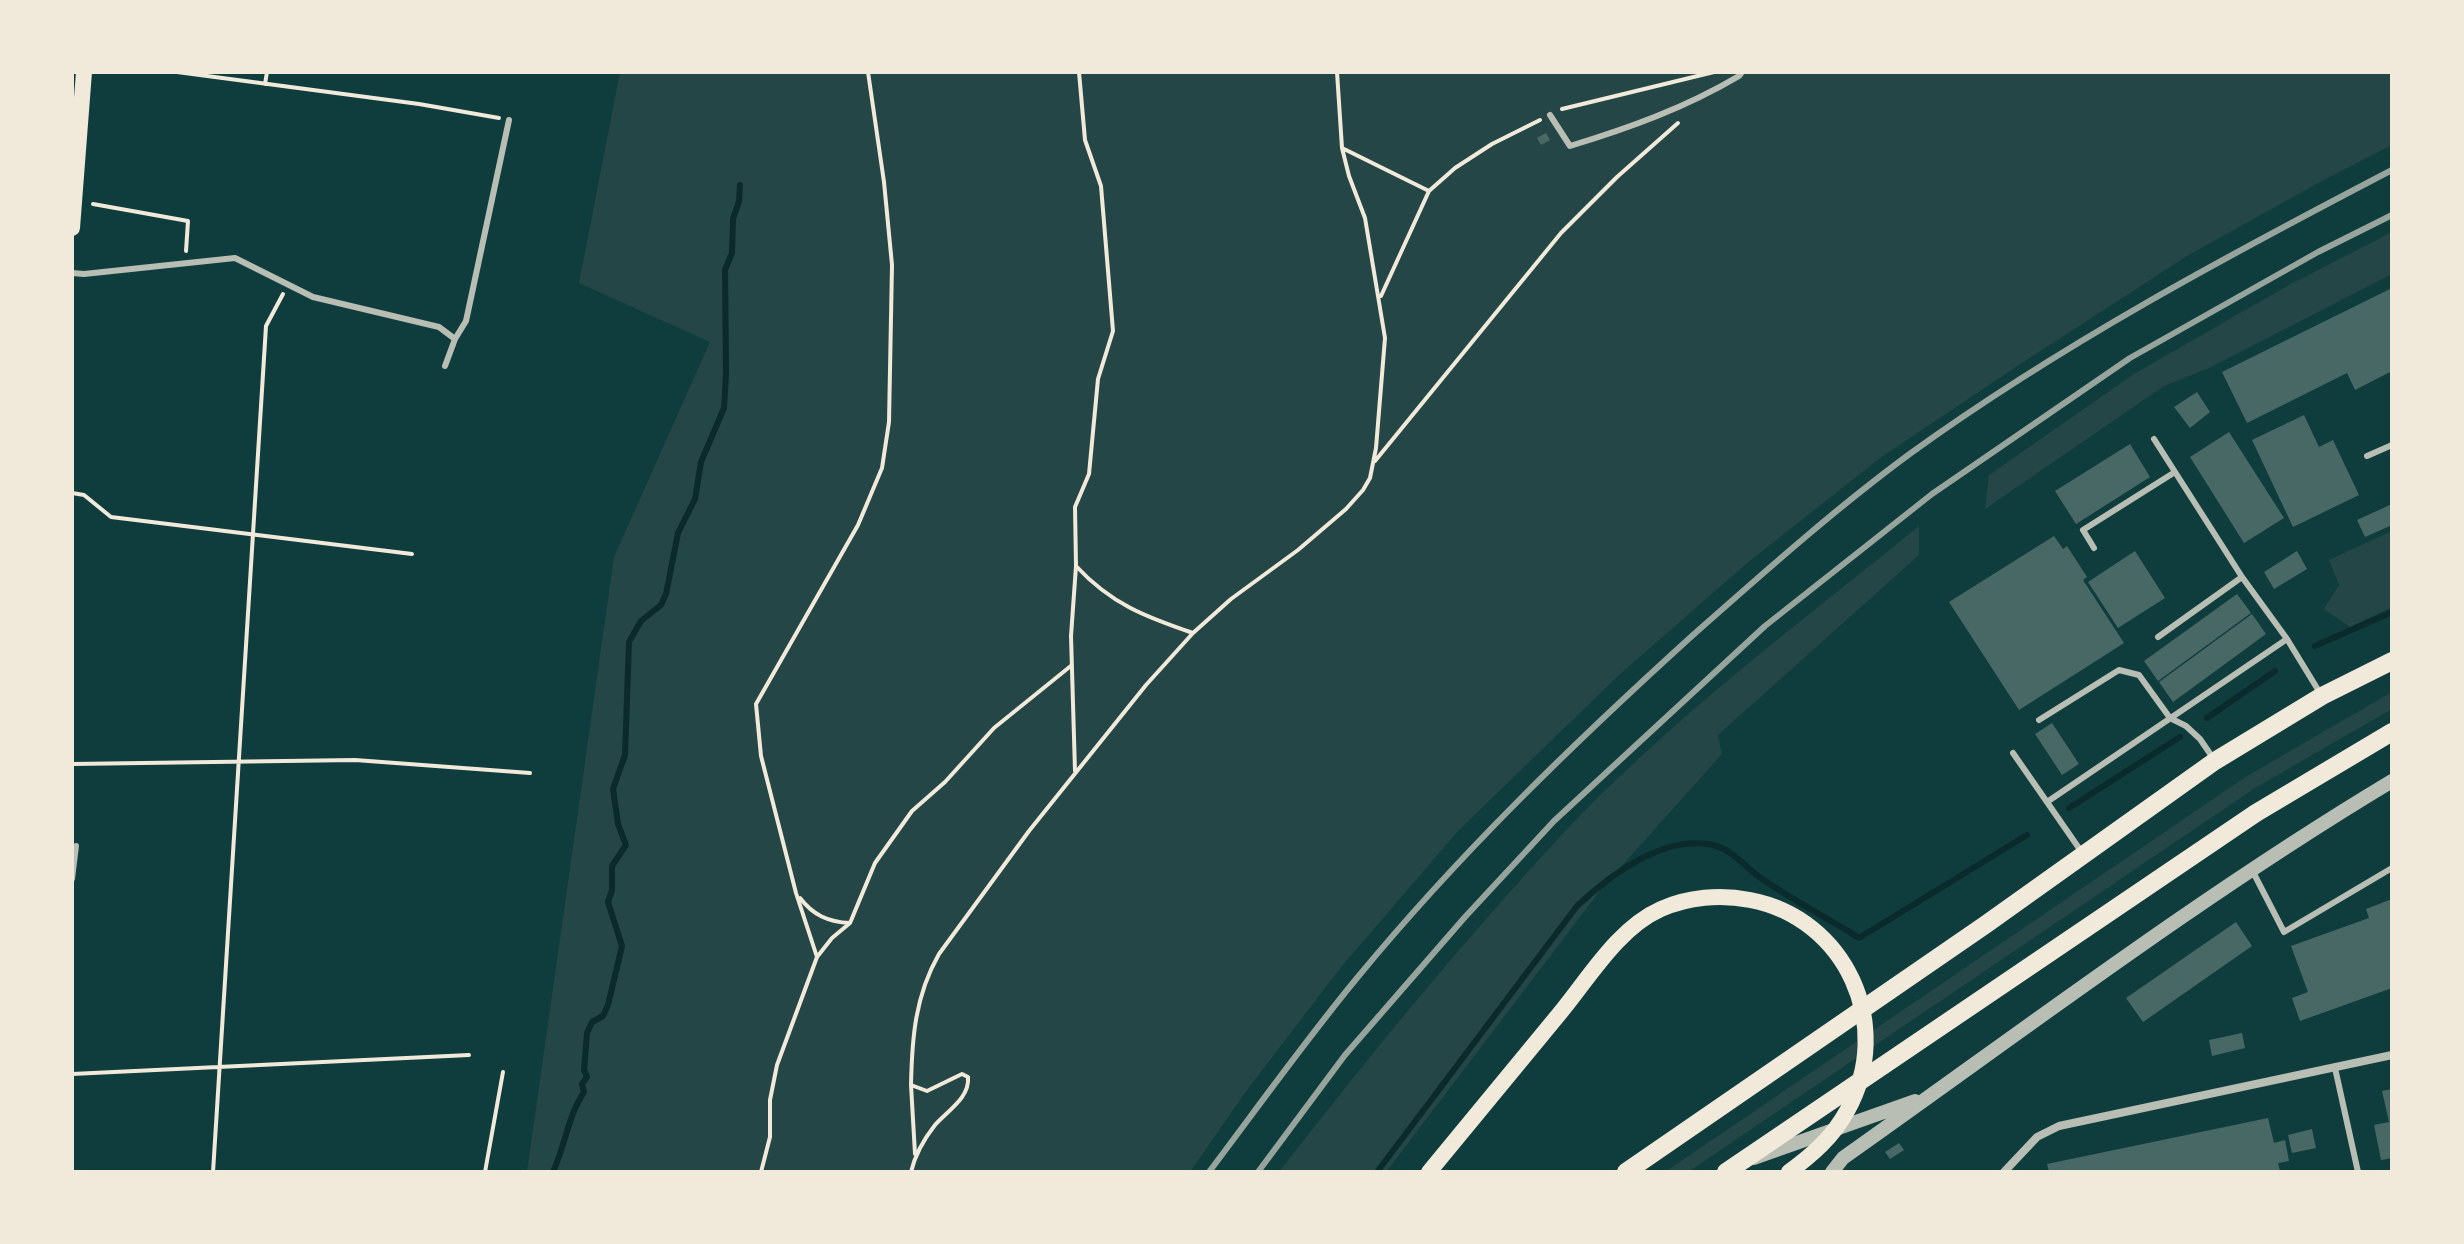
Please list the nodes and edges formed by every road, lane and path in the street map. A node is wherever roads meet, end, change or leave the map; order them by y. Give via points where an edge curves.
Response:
1 (84, 72) edge
2 (177, 72) edge
3 (267, 72) edge
4 (868, 72) edge
5 (1079, 72) edge
6 (1337, 72) edge
7 (1714, 72) edge
8 (1742, 72) edge
9 (265, 84) junction
10 (1702, 98) junction
11 (1550, 115) junction
12 (509, 120) joint
13 (1342, 148) junction
14 (1429, 191) junction
15 (96, 204) dead end
16 (72, 228) edge
17 (186, 263) junction
18 (72, 273) edge
19 (288, 284) junction
20 (1380, 298) junction
21 (455, 339) junction
22 (445, 366) dead end
23 (2154, 439) dead end
24 (2392, 445) edge
25 (2367, 456) dead end
26 (1373, 463) junction
27 (2175, 472) junction
28 (72, 493) edge
29 (252, 534) junction
30 (2094, 548) dead end
31 (412, 554) dead end
32 (1076, 566) junction
33 (2242, 577) junction
34 (1193, 633) junction
35 (2158, 637) dead end
36 (2287, 639) junction
37 (2392, 661) edge
38 (1072, 665) junction
39 (2322, 696) junction
40 (2170, 718) junction
41 (2039, 720) dead end
42 (2392, 732) edge
43 (2013, 753) dead end
44 (2215, 761) junction
45 (237, 762) junction
46 (72, 764) edge
47 (530, 773) dead end
48 (1075, 774) junction
49 (2392, 781) edge
50 (2047, 802) junction
51 (76, 846) dead end
52 (2083, 854) junction
53 (2392, 868) edge
54 (2252, 870) junction
55 (72, 879) edge
56 (796, 893) junction
57 (850, 923) junction
58 (817, 957) junction
59 (469, 1055) dead end
60 (2392, 1055) edge
61 (218, 1068) junction
62 (2335, 1068) junction
63 (503, 1072) dead end
64 (72, 1074) edge
65 (911, 1085) junction
66 (1934, 1094) junction
67 (915, 1156) junction
68 (1843, 1158) junction
69 (1732, 1168) edge
70 (213, 1172) edge
71 (485, 1172) edge
72 (761, 1172) edge
73 (911, 1172) edge
74 (1429, 1172) edge
75 (1626, 1172) edge
76 (1789, 1172) edge
77 (1823, 1172) edge
78 (1832, 1172) edge
79 (2004, 1172) edge
80 (2358, 1172) edge

1 - 16 main road
2 - 9 path
3 - 9 path
4 - 56 path via 892,265 889,422 882,468 858,525 756,704 761,756
5 - 32 path via 1085,140 1101,186 1113,331 1098,379 1089,474 1075,507
6 - 13 path
7 - 11 path
8 - 10 lane
9 - 12 path
10 - 11 lane via 1570,146
10 - 26 path via 1561,233
11 - 14 path via 1492,144
12 - 21 lane via 466,321
13 - 14 path
13 - 20 path via 1365,218
14 - 20 path
15 - 17 path via 188,221
17 - 18 lane
17 - 19 lane via 235,258
19 - 21 lane via 313,297 439,327
19 - 29 path via 266,326
20 - 26 path via 1385,338
21 - 22 lane
23 - 27 lane
24 - 25 lane
26 - 34 path via 1363,490 1346,509
27 - 30 lane via 2083,530
27 - 33 lane
28 - 29 path via 84,495 111,517
29 - 31 path
29 - 45 path
32 - 34 path via 1093,585 1142,616
32 - 38 path
33 - 35 lane
33 - 36 lane
34 - 48 path
36 - 39 lane
36 - 40 lane
37 - 39 main road
38 - 48 path
38 - 57 path via 994,728 912,811 875,863
39 - 44 main road
40 - 41 lane via 2139,675 2119,670
40 - 44 lane via 2200,739
40 - 50 lane
42 - 69 main road via 2256,813
43 - 50 lane
44 - 52 main road
45 - 46 path
45 - 47 path via 355,760
45 - 61 path
48 - 65 path via 927,976 918,1004
49 - 54 street
50 - 52 lane
51 - 55 lane
52 - 75 main road
53 - 54 lane via 2284,932
54 - 66 street
56 - 57 path via 810,911 832,922
56 - 58 path
57 - 58 path
58 - 72 path via 777,1065
59 - 61 path
60 - 62 street
61 - 64 path
61 - 70 path
62 - 79 street via 2059,1126 2037,1137
62 - 80 lane
63 - 71 path
65 - 67 path
65 - 67 path via 927,1091 962,1074 968,1077 957,1103
66 - 68 street
66 - 69 street
67 - 73 path
68 - 77 street
68 - 78 street
74 - 76 main road via 1618,942 1659,910 1729,896 1795,916 1827,941 1840,956 1864,1011 1866,1051 1857,1090 1835,1130

